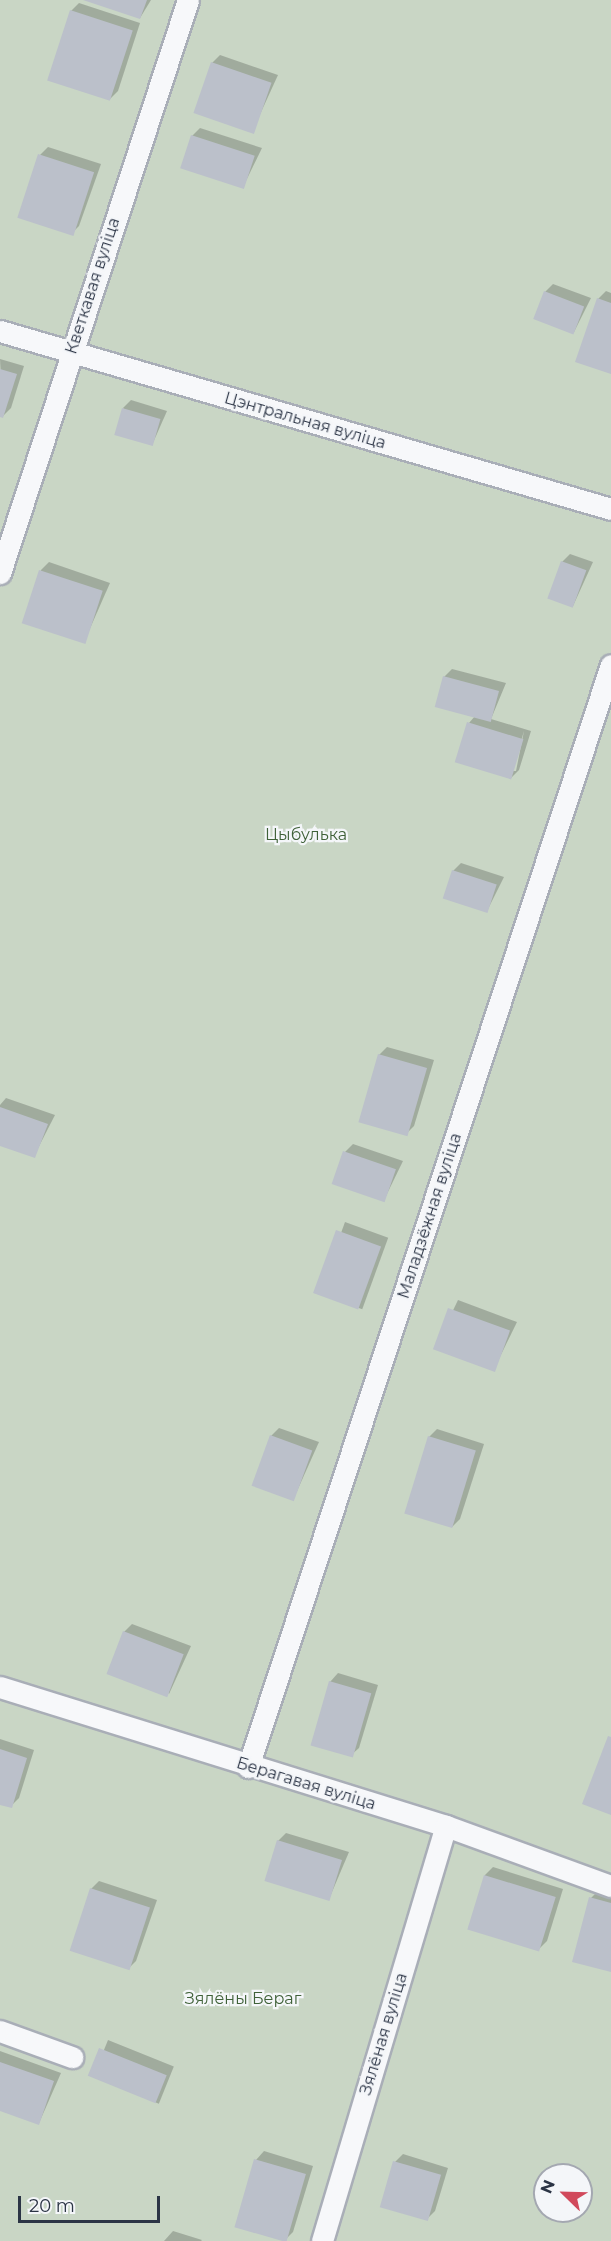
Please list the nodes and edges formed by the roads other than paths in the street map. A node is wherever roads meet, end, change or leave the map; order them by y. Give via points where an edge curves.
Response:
1 (188, 0) edge
2 (0, 331) edge
3 (71, 353) junction
4 (611, 508) edge
5 (0, 573) edge
6 (611, 665) edge
7 (0, 1688) edge
8 (248, 1767) junction
9 (446, 1826) junction
10 (611, 1886) edge
11 (0, 2031) edge
12 (72, 2057) dead end
13 (321, 2241) edge

1 - 3 lane, Кветкавая вуліца
2 - 3 lane, Цэнтральная вуліца
3 - 4 lane, Цэнтральная вуліца
3 - 5 lane, Кветкавая вуліца
6 - 8 lane, Маладзёжная вуліца
7 - 8 lane, Берагавая вуліца
8 - 9 lane, Берагавая вуліца
9 - 10 lane, Берагавая вуліца
9 - 13 lane, Зялёная вуліца
11 - 12 lane

